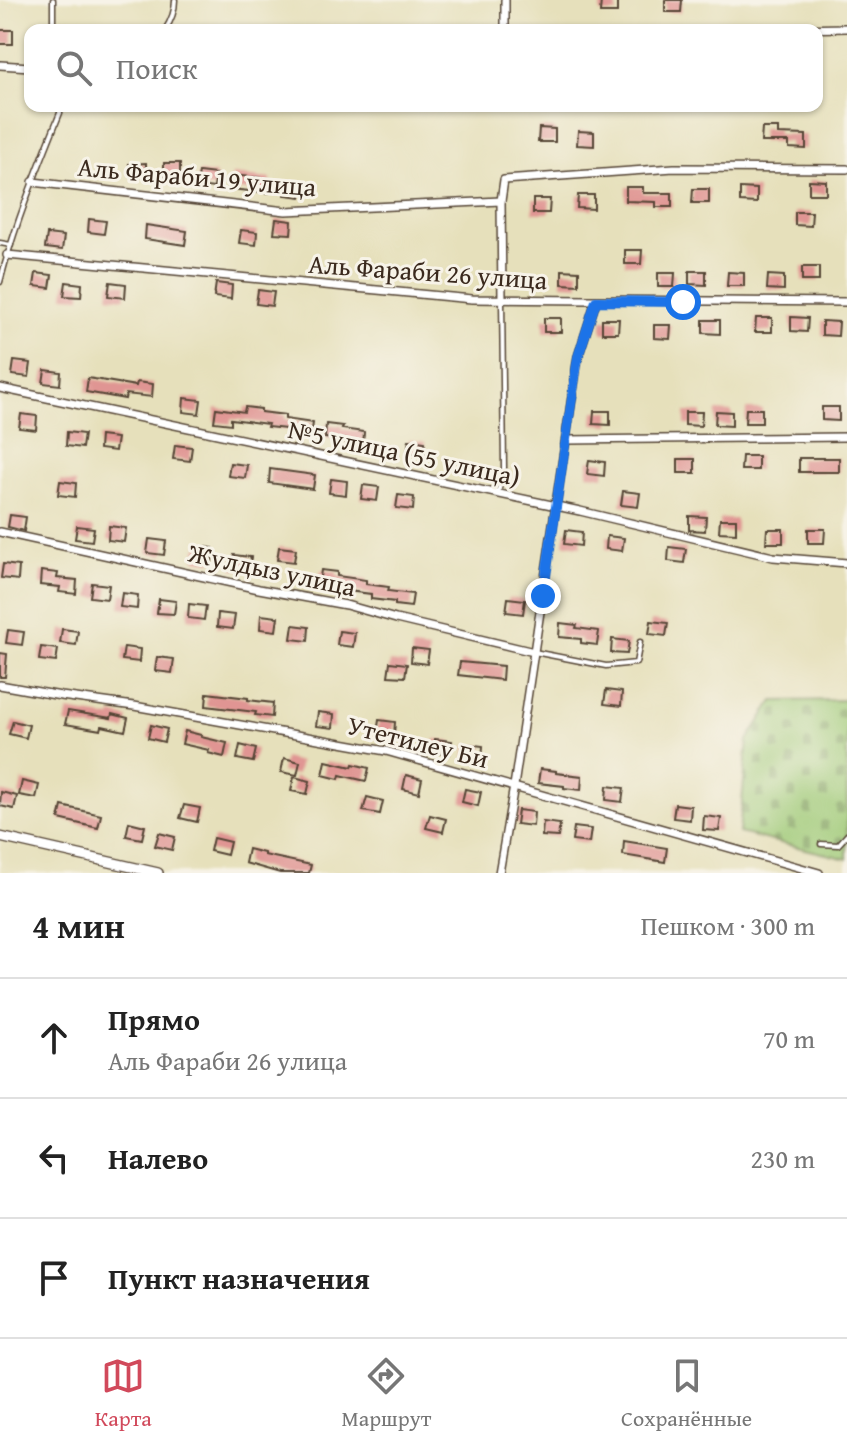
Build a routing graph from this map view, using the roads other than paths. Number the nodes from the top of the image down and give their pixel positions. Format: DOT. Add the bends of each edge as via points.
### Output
graph roads {
  1 [pos="53,0"];
  2 [pos="175,0"];
  3 [pos="505,0"];
  4 [pos="53,24"];
  5 [pos="169,24"];
  6 [pos="505,24"];
  7 [pos="823,28"];
  8 [pos="847,28"];
  9 [pos="0,65"];
  10 [pos="24,67"];
  11 [pos="60,112"];
  12 [pos="847,169"];
  13 [pos="33,182"];
  14 [pos="501,201"];
  15 [pos="0,243"];
  16 [pos="11,245"];
  17 [pos="7,255"];
  18 [pos="0,282"];
  19 [pos="502,300"];
  20 [pos="596,301"];
  21 [pos="847,302"];
  22 [pos="0,388"];
  23 [pos="847,437"];
  24 [pos="566,440"];
  25 [pos="498,493"];
  26 [pos="555,506"];
  27 [pos="0,532"];
  28 [pos="847,563"];
  29 [pos="640,642"];
  30 [pos="534,652"];
  31 [pos="0,685"];
  32 [pos="514,786"];
  33 [pos="847,835"];
  34 [pos="0,837"];
  35 [pos="821,844"];
  36 [pos="158,873"];
  37 [pos="499,873"];
  38 [pos="819,873"];
  1 -- 4 [label="lane"];
  2 -- 5 [label="lane"];
  3 -- 6 [label="street"];
  7 -- 8 [label="street"];
  9 -- 10 [label="street"];
  11 -- 13 [label="lane"];
  12 -- 14 [label="street" via="674,168 542,176 504,180"];
  13 -- 14 [label="street, Аль Фараби 19 улица" via="286,211"];
  13 -- 16 [label="lane"];
  14 -- 19 [label="street"];
  15 -- 16 [label="lane"];
  16 -- 17 [label="lane"];
  17 -- 18 [label="lane"];
  17 -- 19 [label="street, Аль Фараби 26 улица"];
  19 -- 20 [label="street, Аль Фараби 26 улица"];
  19 -- 25 [label="lane" via="504,468"];
  20 -- 21 [label="street, Аль Фараби 26 улица"];
  20 -- 24 [label="street" via="578,357"];
  22 -- 25 [label="street, №5 улица (55 улица)"];
  23 -- 24 [label="street"];
  24 -- 26 [label="street"];
  25 -- 26 [label="street, №5 улица (55 улица)"];
  26 -- 28 [label="street, №5 улица (55 улица)" via="773,557"];
  26 -- 30 [label="street"];
  27 -- 30 [label="street, Жулдыз улица" via="346,605"];
  29 -- 30 [label="lane" via="636,663 606,666"];
  30 -- 32 [label="street"];
  31 -- 32 [label="street, Утетилеу Би" via="386,751"];
  32 -- 37 [label="street"];
  32 -- 38 [label="street, Утетилеу Би"];
  33 -- 35 [label="lane" via="838,845"];
  34 -- 36 [label="street"];
}
